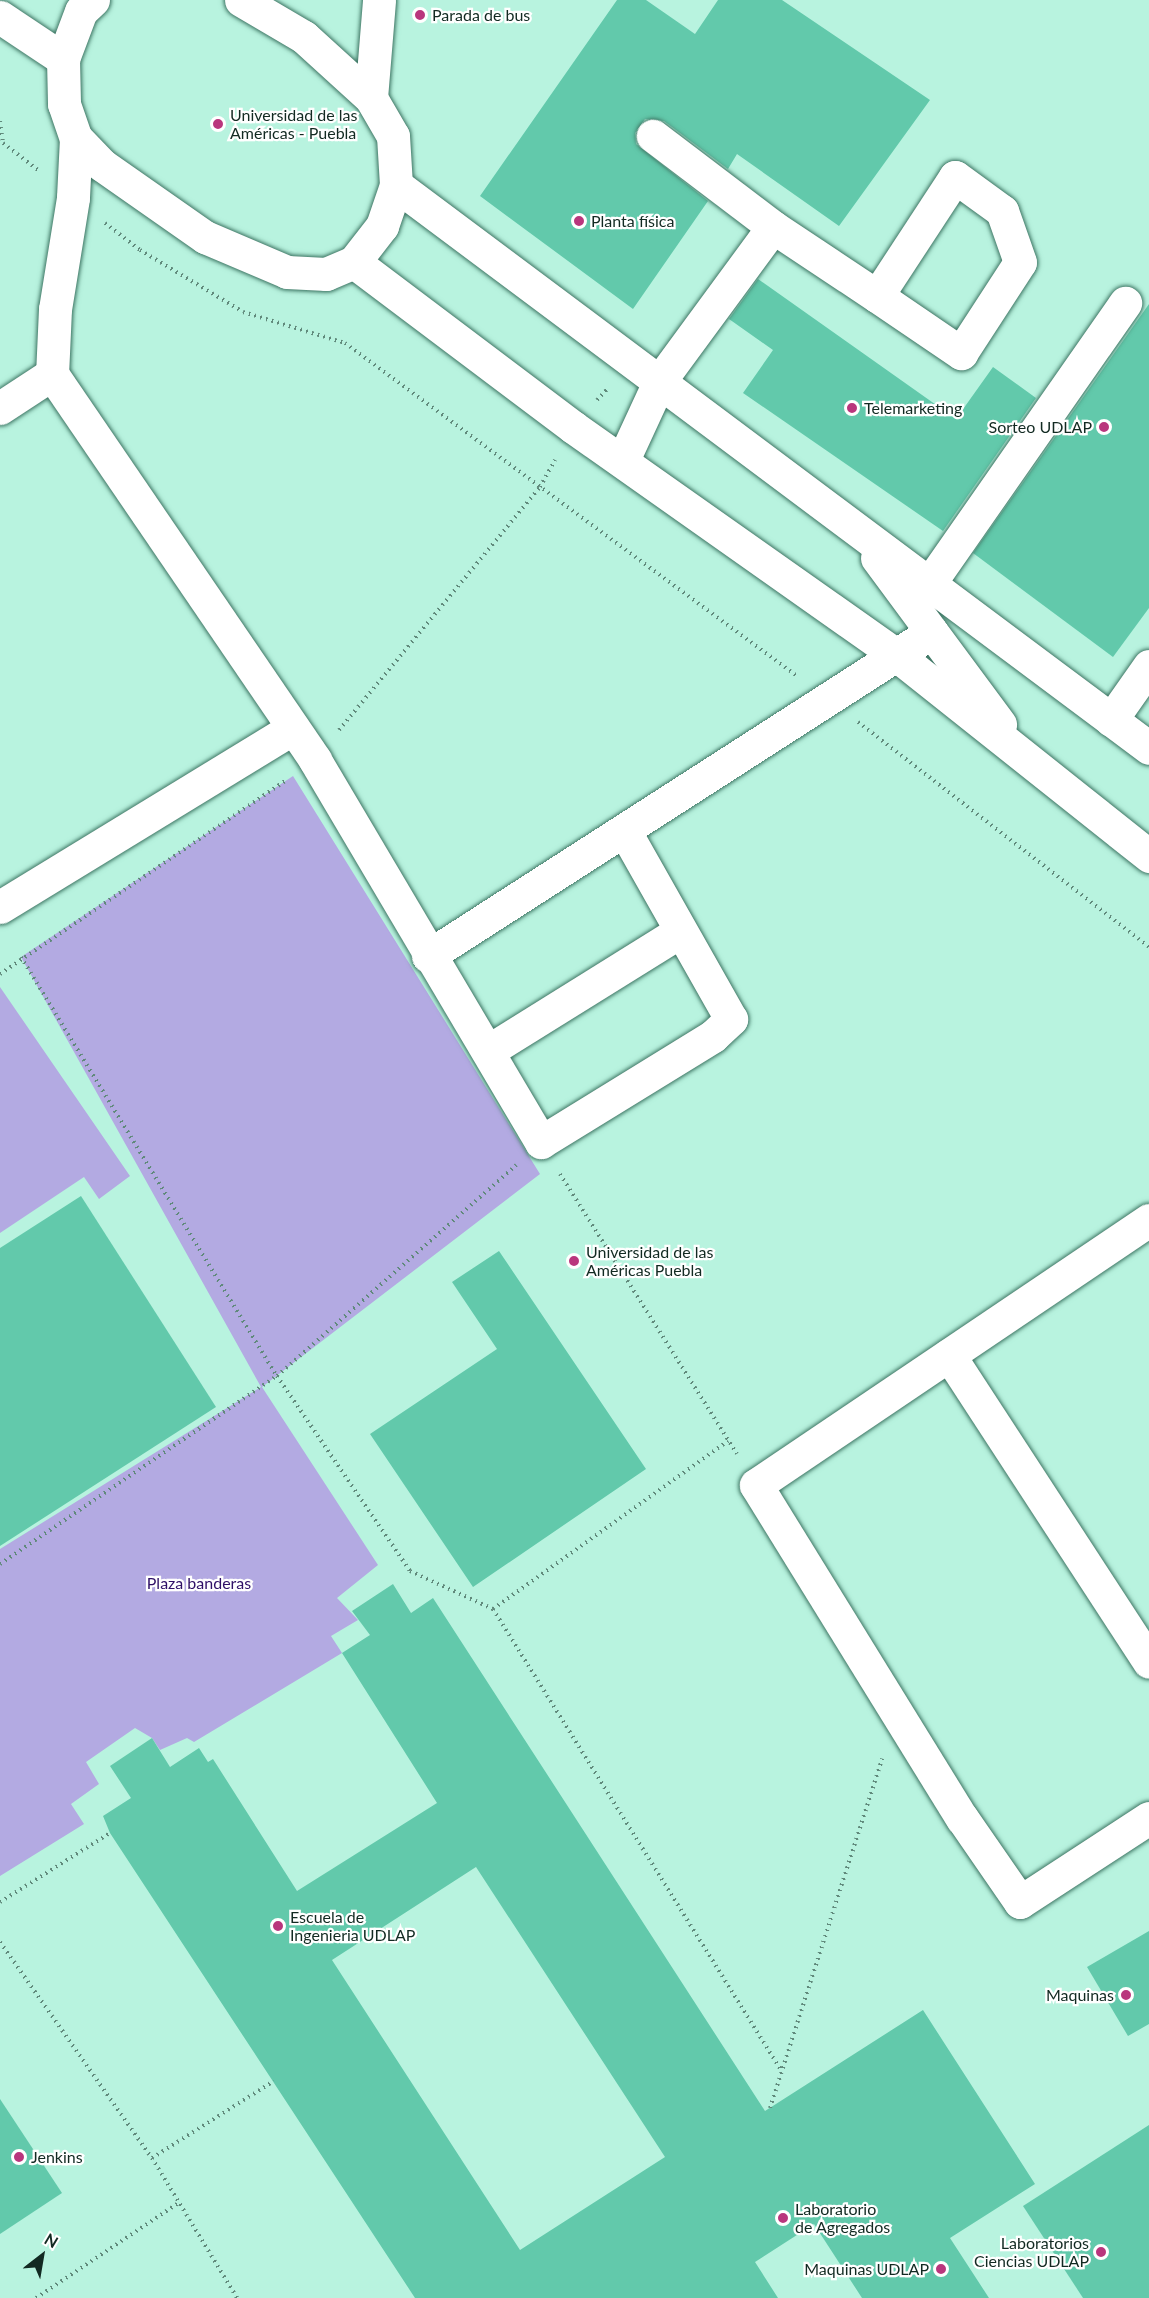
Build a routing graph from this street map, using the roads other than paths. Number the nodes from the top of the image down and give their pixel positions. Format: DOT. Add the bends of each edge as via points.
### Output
graph roads {
  1 [pos="93,0"];
  2 [pos="241,0"];
  3 [pos="379,0"];
  4 [pos="0,17"];
  5 [pos="63,59"];
  6 [pos="371,98"];
  7 [pos="653,136"];
  8 [pos="76,138"];
  9 [pos="396,185"];
  10 [pos="773,227"];
  11 [pos="354,262"];
  12 [pos="877,297"];
  13 [pos="1125,303"];
  14 [pos="52,374"];
  15 [pos="659,382"];
  16 [pos="0,408"];
  17 [pos="623,460"];
  18 [pos="855,528"];
  19 [pos="929,584"];
  20 [pos="932,632"];
  21 [pos="899,657"];
  22 [pos="1149,666"];
  23 [pos="1111,720"];
  24 [pos="293,728"];
  25 [pos="1149,748"];
  26 [pos="1031,765"];
  27 [pos="624,830"];
  28 [pos="1149,856"];
  29 [pos="0,907"];
  30 [pos="679,932"];
  31 [pos="428,956"];
  32 [pos="488,1051"];
  33 [pos="1149,1220"];
  34 [pos="949,1355"];
  35 [pos="1149,1662"];
  36 [pos="1149,1818"];
  1 -- 5 [label="street" via="81,10"];
  2 -- 6 [label="street" via="304,37"];
  3 -- 6 [label="street"];
  4 -- 5 [label="street"];
  5 -- 8 [label="street" via="64,104"];
  6 -- 9 [label="street" via="393,136"];
  7 -- 10 [label="street"];
  8 -- 11 [label="street" via="102,165 205,237 287,272 326,274"];
  8 -- 14 [label="street" via="73,198 55,309"];
  9 -- 11 [label="street" via="382,226"];
  9 -- 15 [label="street" via="634,359"];
  10 -- 12 [label="street"];
  10 -- 15 [label="street"];
  11 -- 17 [label="street" via="573,427"];
  12 -- 12 [label="street" via="961,353 1020,262 1002,211 955,177"];
  13 -- 19 [label="street"];
  14 -- 16 [label="street"];
  14 -- 24 [label="street"];
  15 -- 17 [label="street"];
  15 -- 18 [label="street"];
  17 -- 21 [label="street"];
  18 -- 19 [label="street"];
  18 -- 20 [label="street"];
  19 -- 23 [label="street"];
  20 -- 21 [label="street"];
  20 -- 26 [label="street"];
  21 -- 26 [label="street"];
  21 -- 27 [label="street"];
  22 -- 23 [label="street"];
  23 -- 25 [label="street"];
  24 -- 29 [label="street"];
  24 -- 31 [label="street"];
  26 -- 28 [label="street"];
  27 -- 30 [label="street"];
  27 -- 31 [label="street"];
  30 -- 32 [label="street"];
  30 -- 32 [label="street" via="731,1020 713,1036 541,1142"];
  31 -- 32 [label="street"];
  33 -- 34 [label="street"];
  34 -- 35 [label="street"];
  34 -- 36 [label="street" via="756,1485 1020,1902"];
}
